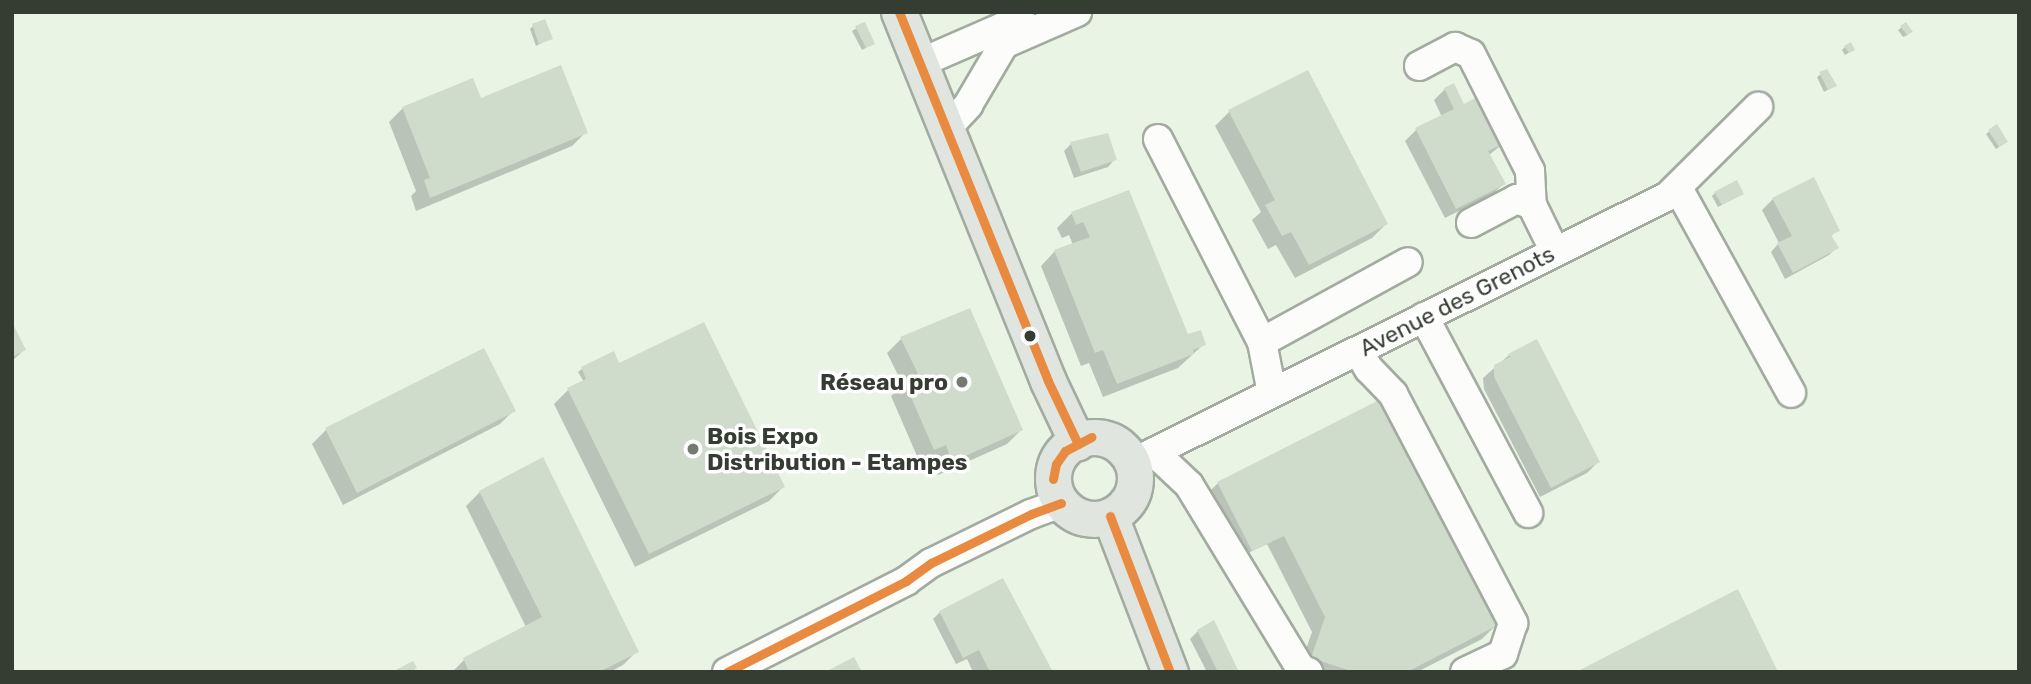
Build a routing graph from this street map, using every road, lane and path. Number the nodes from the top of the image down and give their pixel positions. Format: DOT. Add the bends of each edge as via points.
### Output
graph roads {
  1 [pos="900,12"];
  2 [pos="1036,12"];
  3 [pos="1077,12"];
  4 [pos="993,21"];
  5 [pos="920,63"];
  6 [pos="1419,66"];
  7 [pos="1758,107"];
  8 [pos="946,129"];
  9 [pos="1158,139"];
  10 [pos="1678,188"];
  11 [pos="1532,205"];
  12 [pos="1471,223"];
  13 [pos="1555,252"];
  14 [pos="1408,262"];
  15 [pos="1424,317"];
  16 [pos="1262,342"];
  17 [pos="1358,351"];
  18 [pos="1272,393"];
  19 [pos="1791,393"];
  20 [pos="1077,442"];
  21 [pos="1143,457"];
  22 [pos="1061,502"];
  23 [pos="1528,513"];
  24 [pos="1110,516"];
  25 [pos="727,672"];
  26 [pos="1170,672"];
  27 [pos="1308,672"];
  28 [pos="1465,672"];
  1 -- 5 [label="main road"];
  2 -- 4 [label="street"];
  3 -- 8 [label="street" via="1004,44 968,105"];
  4 -- 5 [label="street"];
  5 -- 8 [label="main road"];
  6 -- 11 [label="street" via="1455,47 1471,54 1530,171"];
  7 -- 10 [label="street, Avenue des Grenots"];
  8 -- 20 [label="main road"];
  9 -- 16 [label="street"];
  10 -- 13 [label="street, Avenue des Grenots"];
  10 -- 19 [label="street"];
  11 -- 12 [label="street" via="1517,199"];
  11 -- 13 [label="street"];
  13 -- 15 [label="street, Avenue des Grenots"];
  14 -- 16 [label="street"];
  15 -- 17 [label="street, Avenue des Grenots"];
  15 -- 23 [label="street"];
  16 -- 18 [label="street"];
  17 -- 18 [label="street, Avenue des Grenots"];
  17 -- 28 [label="street" via="1393,394 1513,623 1503,654"];
  18 -- 21 [label="street, Avenue des Grenots"];
  20 -- 21 [label="main road" via="1091,437 1111,441"];
  20 -- 22 [label="main road" via="1056,464 1053,479"];
  21 -- 24 [label="main road" via="1134,489 1122,509"];
  21 -- 27 [label="street" via="1189,485 1301,669"];
  22 -- 24 [label="main road" via="1087,519"];
  22 -- 25 [label="street" via="931,563 906,581"];
  24 -- 26 [label="main road"];
}
